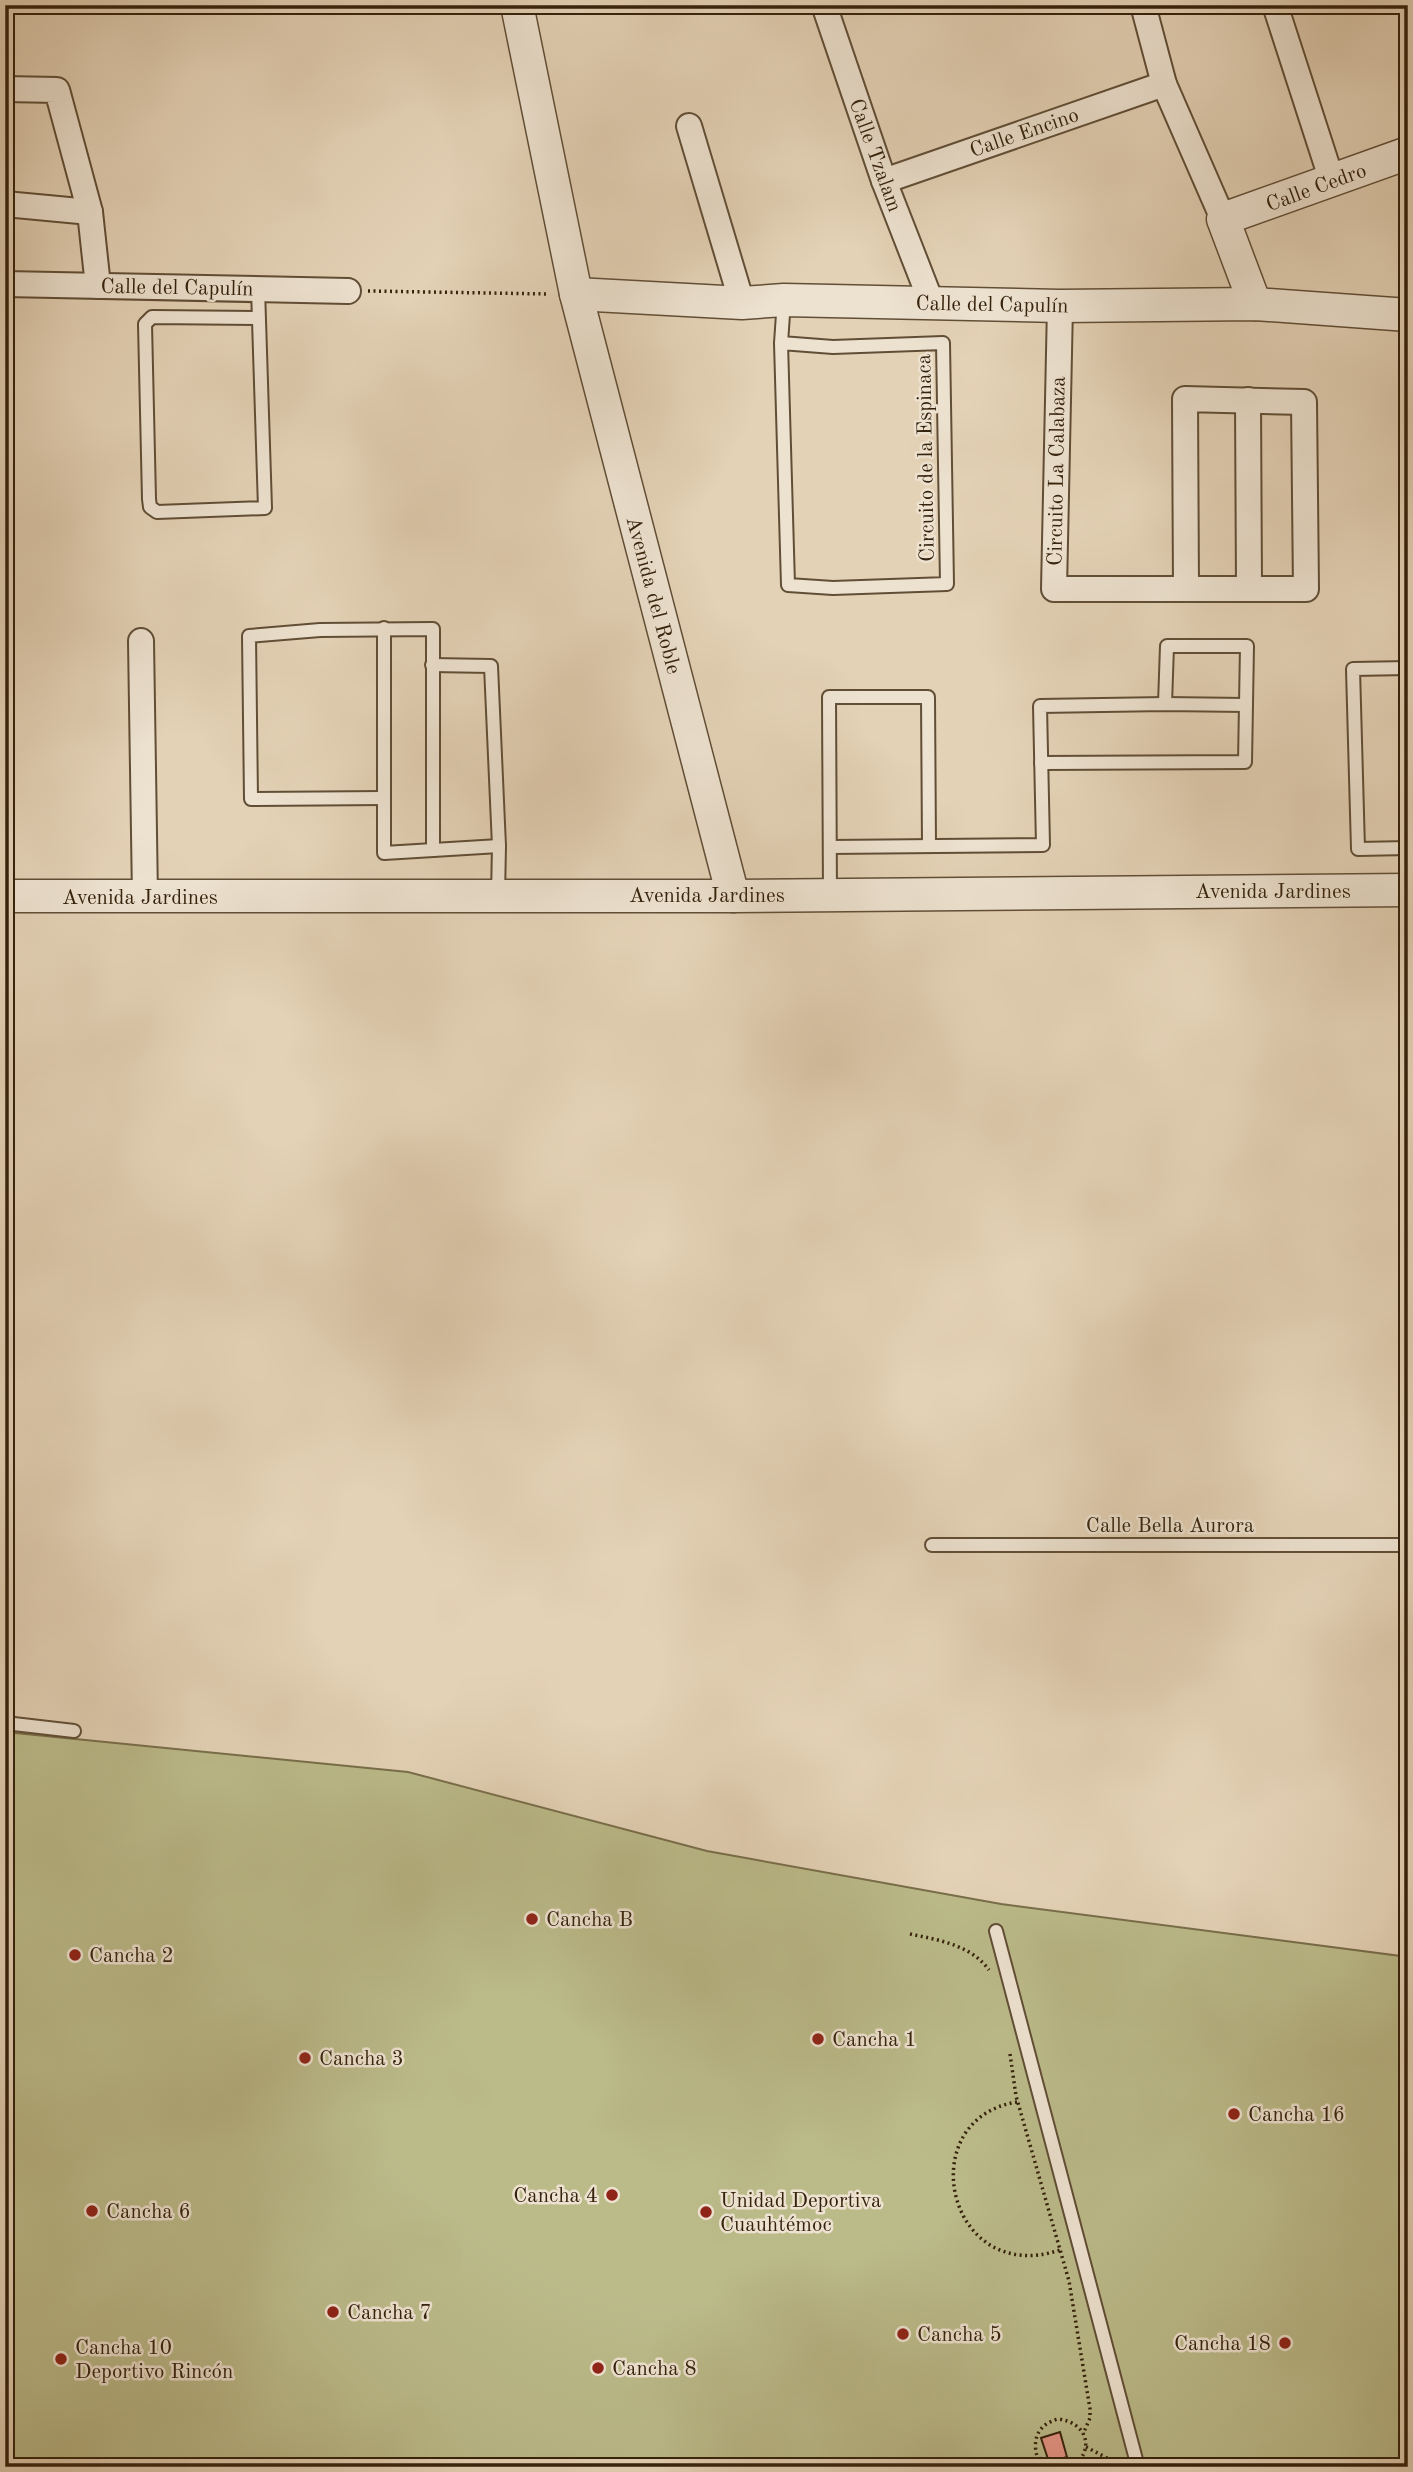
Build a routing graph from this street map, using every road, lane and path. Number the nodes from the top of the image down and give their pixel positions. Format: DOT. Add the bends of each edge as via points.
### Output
graph roads {
  1 [pos="517,5"];
  2 [pos="824,5"];
  3 [pos="1143,5"];
  4 [pos="1275,5"];
  5 [pos="1164,84"];
  6 [pos="5,89"];
  7 [pos="689,126"];
  8 [pos="1408,153"];
  9 [pos="884,180"];
  10 [pos="1332,181"];
  11 [pos="5,204"];
  12 [pos="90,212"];
  13 [pos="1223,219"];
  14 [pos="5,284"];
  15 [pos="97,286"];
  16 [pos="258,289"];
  17 [pos="348,291"];
  18 [pos="576,294"];
  19 [pos="783,300"];
  20 [pos="742,303"];
  21 [pos="932,304"];
  22 [pos="1255,304"];
  23 [pos="1060,306"];
  24 [pos="1408,315"];
  25 [pos="258,318"];
  26 [pos="781,343"];
  27 [pos="1248,400"];
  28 [pos="1186,588"];
  29 [pos="1249,588"];
  30 [pos="384,628"];
  31 [pos="141,641"];
  32 [pos="432,664"];
  33 [pos="1408,668"];
  34 [pos="1165,704"];
  35 [pos="1246,705"];
  36 [pos="1041,763"];
  37 [pos="384,798"];
  38 [pos="499,846"];
  39 [pos="929,846"];
  40 [pos="830,847"];
  41 [pos="1408,848"];
  42 [pos="433,850"];
  43 [pos="1408,890"];
  44 [pos="830,894"];
  45 [pos="5,896"];
  46 [pos="498,896"];
  47 [pos="733,896"];
  48 [pos="145,897"];
  49 [pos="932,1545"];
  50 [pos="1408,1545"];
  51 [pos="5,1723"];
  52 [pos="74,1731"];
  53 [pos="996,1931"];
  54 [pos="910,1934"];
  55 [pos="994,1978"];
  56 [pos="1008,2041"];
  57 [pos="1017,2102"];
  58 [pos="1060,2250"];
  59 [pos="1083,2434"];
  60 [pos="1085,2447"];
  61 [pos="1048,2467"];
  62 [pos="1073,2467"];
  63 [pos="1110,2467"];
  64 [pos="1138,2467"];
  1 -- 18 [label="street, Avenida del Roble"];
  2 -- 9 [label="street, Calle Tzalam"];
  3 -- 5 [label="street"];
  4 -- 10 [label="street"];
  5 -- 9 [label="street, Calle Encino"];
  5 -- 13 [label="street"];
  6 -- 12 [label="street" via="57,90"];
  7 -- 20 [label="street"];
  8 -- 10 [label="street, Calle Cedro"];
  9 -- 21 [label="street, Calle Tzalam"];
  10 -- 13 [label="street, Calle Cedro"];
  11 -- 12 [label="street"];
  12 -- 15 [label="street"];
  13 -- 22 [label="street"];
  14 -- 15 [label="street, Calle del Capulín"];
  15 -- 16 [label="street, Calle del Capulín"];
  16 -- 17 [label="street, Calle del Capulín"];
  16 -- 25 [label="lane"];
  17 -- 18 [label="path"];
  18 -- 20 [label="street, Calle del Capulín"];
  18 -- 47 [label="street, Avenida del Roble"];
  19 -- 20 [label="street, Calle del Capulín"];
  19 -- 21 [label="street, Calle del Capulín"];
  19 -- 26 [label="lane, Circuito de la Espinaca"];
  21 -- 23 [label="street, Calle del Capulín"];
  22 -- 23 [label="street, Calle del Capulín"];
  22 -- 24 [label="street, Calle del Capulín"];
  23 -- 28 [label="street, Circuito La Calabaza" via="1054,589"];
  25 -- 25 [label="lane" via="152,317 145,324 149,499 157,512 265,508"];
  26 -- 26 [label="lane, Circuito de la Espinaca" via="943,343 947,584 788,585"];
  27 -- 28 [label="street, Circuito La Calabaza" via="1185,399"];
  27 -- 29 [label="street"];
  27 -- 29 [label="street, Circuito La Calabaza" via="1304,402 1306,576 1306,589"];
  28 -- 29 [label="street, Circuito La Calabaza"];
  30 -- 32 [label="lane" via="433,629"];
  30 -- 37 [label="lane"];
  30 -- 37 [label="lane" via="248,636 251,799"];
  31 -- 48 [label="street"];
  32 -- 38 [label="lane" via="491,666"];
  32 -- 42 [label="lane"];
  33 -- 41 [label="lane" via="1353,669 1358,849"];
  34 -- 35 [label="lane"];
  34 -- 35 [label="lane" via="1167,646 1247,646"];
  34 -- 36 [label="lane" via="1040,706"];
  35 -- 36 [label="lane" via="1245,762"];
  36 -- 39 [label="lane" via="1044,845"];
  37 -- 42 [label="lane" via="384,853"];
  38 -- 42 [label="lane"];
  38 -- 46 [label="lane"];
  39 -- 40 [label="lane"];
  39 -- 40 [label="lane" via="928,697 829,697"];
  40 -- 44 [label="lane"];
  43 -- 44 [label="street, Avenida Jardines"];
  44 -- 47 [label="street, Avenida Jardines"];
  45 -- 48 [label="street, Avenida Jardines"];
  46 -- 47 [label="street, Avenida Jardines"];
  46 -- 48 [label="street, Avenida Jardines"];
  49 -- 50 [label="lane, Calle Bella Aurora"];
  51 -- 52 [label="lane"];
  53 -- 64 [label="lane"];
  54 -- 55 [label="path" via="950,1942 982,1960"];
  56 -- 57 [label="path"];
  57 -- 58 [label="path"];
  57 -- 58 [label="path" via="976,2121 960,2143 952,2169 954,2196 977,2236 1000,2250 1026,2256"];
  58 -- 59 [label="path" via="1090,2409"];
  59 -- 60 [label="path"];
  59 -- 61 [label="path" via="1066,2420 1049,2421 1042,2427 1034,2448"];
  60 -- 62 [label="path"];
  60 -- 63 [label="path" via="1107,2458"];
}
